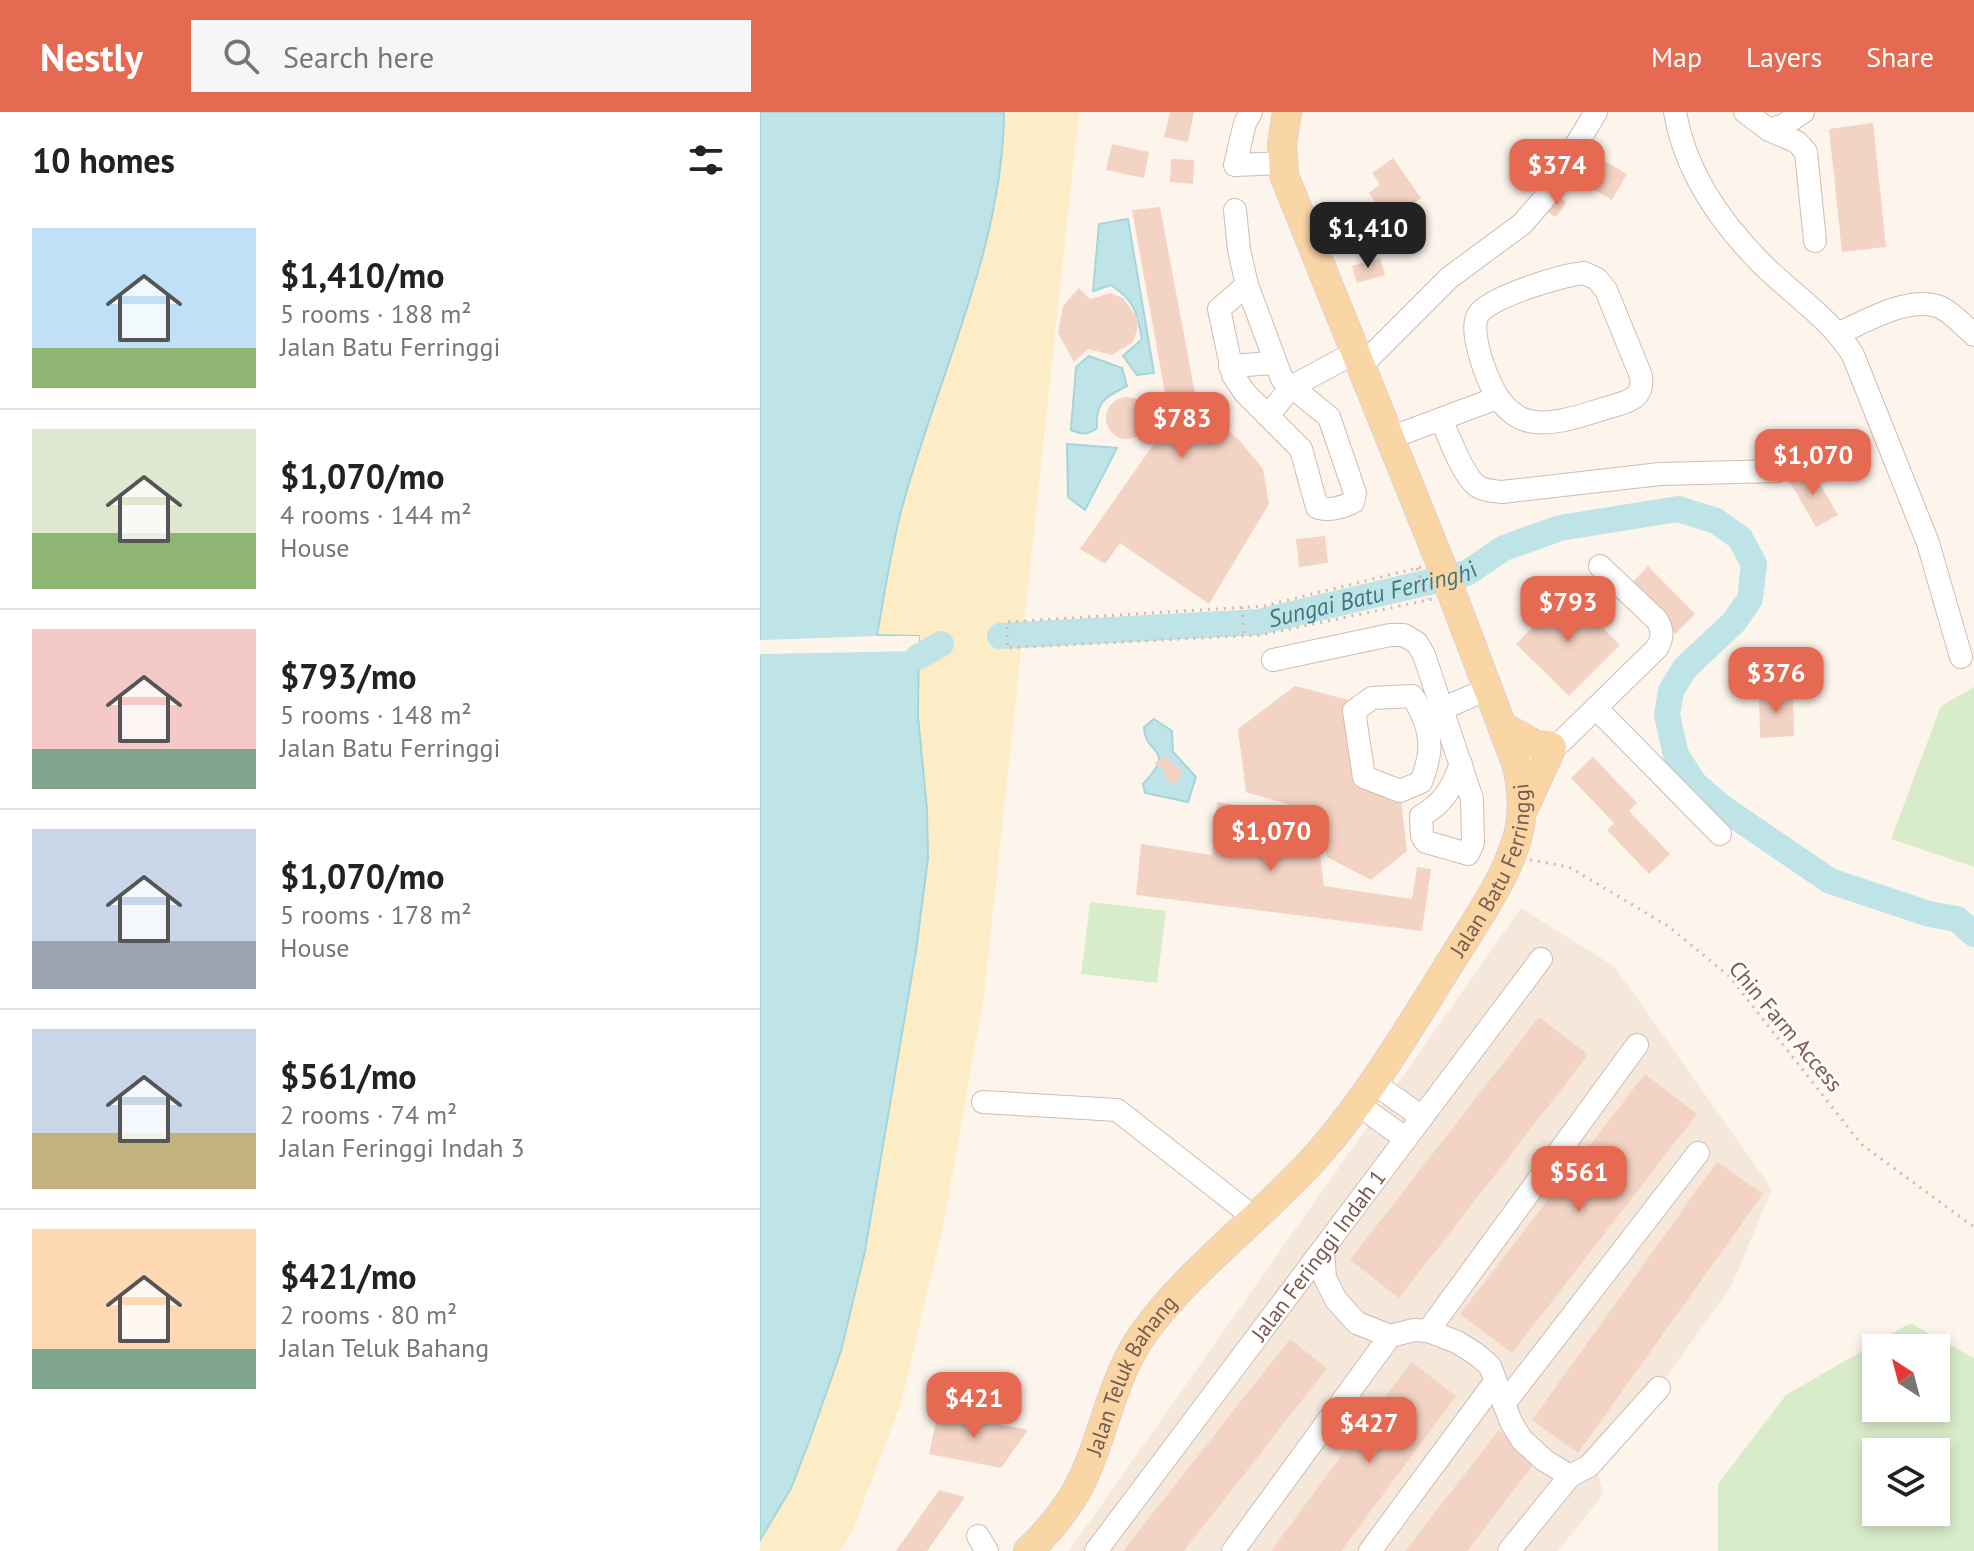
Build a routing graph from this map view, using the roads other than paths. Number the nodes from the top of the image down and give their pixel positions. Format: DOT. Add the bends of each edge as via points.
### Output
graph roads {
  1 [pos="1251,112"];
  2 [pos="1287,112"];
  3 [pos="1596,112"];
  4 [pos="1675,112"];
  5 [pos="1745,112"];
  6 [pos="1803,112"];
  7 [pos="1769,130"];
  8 [pos="1281,163"];
  9 [pos="1235,210"];
  10 [pos="1815,241"];
  11 [pos="1247,285"];
  12 [pos="1839,333"];
  13 [pos="1974,335"];
  14 [pos="1359,359"];
  15 [pos="1274,363"];
  16 [pos="1230,366"];
  17 [pos="1291,387"];
  18 [pos="1497,398"];
  19 [pos="1268,416"];
  20 [pos="1441,419"];
  21 [pos="1390,438"];
  22 [pos="1777,471"];
  23 [pos="1600,566"];
  24 [pos="1961,657"];
  25 [pos="1273,660"];
  26 [pos="1488,689"];
  27 [pos="1596,708"];
  28 [pos="1432,713"];
  29 [pos="1502,726"];
  30 [pos="1552,747"];
  31 [pos="1516,763"];
  32 [pos="1461,764"];
  33 [pos="1520,817"];
  34 [pos="1720,834"];
  35 [pos="1541,959"];
  36 [pos="1637,1045"];
  37 [pos="1367,1094"];
  38 [pos="983,1102"];
  39 [pos="1422,1117"];
  40 [pos="1406,1139"];
  41 [pos="1698,1153"];
  42 [pos="1256,1219"];
  43 [pos="1323,1250"];
  44 [pos="1428,1331"];
  45 [pos="1390,1336"];
  46 [pos="1495,1382"];
  47 [pos="1659,1388"];
  48 [pos="1504,1404"];
  49 [pos="1570,1476"];
  50 [pos="1028,1551"];
  51 [pos="1096,1551"];
  52 [pos="1233,1551"];
  53 [pos="1370,1551"];
  54 [pos="1509,1551"];
  1 -- 8 [label="street" via="1235,165"];
  2 -- 8 [label="main road, Jalan Batu Ferringgi"];
  3 -- 14 [label="street" via="1543,200 1522,224 1449,278"];
  4 -- 12 [label="street" via="1716,213 1762,264"];
  5 -- 7 [label="street"];
  6 -- 7 [label="street"];
  7 -- 10 [label="street" via="1806,152"];
  8 -- 14 [label="main road, Jalan Batu Ferringgi"];
  9 -- 11 [label="street"];
  11 -- 15 [label="street"];
  11 -- 16 [label="street" via="1219,309"];
  12 -- 13 [label="street" via="1902,307 1927,304 1951,314"];
  12 -- 24 [label="street" via="1853,355 1928,543"];
  14 -- 17 [label="street"];
  14 -- 21 [label="main road, Jalan Batu Ferringgi"];
  15 -- 16 [label="street"];
  15 -- 17 [label="street"];
  16 -- 19 [label="street" via="1239,385"];
  17 -- 19 [label="street"];
  17 -- 19 [label="street" via="1329,417 1355,493 1353,502 1326,510 1317,507 1301,449"];
  18 -- 18 [label="street" via="1517,416 1540,422 1638,396 1641,376 1597,279 1570,274 1480,311 1473,324 1475,339"];
  18 -- 20 [label="street"];
  20 -- 21 [label="street"];
  20 -- 22 [label="street" via="1466,472 1489,491 1660,474"];
  21 -- 26 [label="main road, Jalan Batu Ferringgi" via="1440,597"];
  23 -- 27 [label="street" via="1657,620 1662,639"];
  25 -- 28 [label="street" via="1404,635 1424,655"];
  26 -- 28 [label="street"];
  26 -- 29 [label="main road, Jalan Batu Ferringgi"];
  27 -- 30 [label="street"];
  27 -- 34 [label="street"];
  28 -- 28 [label="street" via="1429,761 1421,782 1400,791 1366,779 1356,708 1372,698 1408,696"];
  28 -- 32 [label="street"];
  29 -- 30 [label="main road" via="1536,745"];
  29 -- 31 [label="main road, Jalan Batu Ferringgi"];
  30 -- 31 [label="street"];
  30 -- 33 [label="main road"];
  31 -- 33 [label="main road, Jalan Batu Ferringgi"];
  33 -- 37 [label="main road, Jalan Batu Ferringgi" via="1511,857 1472,928"];
  35 -- 39 [label="street, Jalan Feringgi Indah 1"];
  36 -- 44 [label="street"];
  37 -- 39 [label="street"];
  37 -- 40 [label="street"];
  37 -- 42 [label="main road, Jalan Batu Ferringgi"];
  38 -- 42 [label="street" via="1117,1110"];
  39 -- 40 [label="street, Jalan Feringgi Indah 1"];
  40 -- 43 [label="street, Jalan Feringgi Indah 1"];
  41 -- 48 [label="street"];
  42 -- 50 [label="main road, Jalan Teluk Bahang" via="1188,1282 1141,1338 1076,1490"];
  43 -- 45 [label="street" via="1325,1278 1336,1300 1357,1323"];
  43 -- 51 [label="street, Jalan Feringgi Indah 1"];
  44 -- 45 [label="street"];
  44 -- 46 [label="street" via="1476,1354 1490,1366"];
  45 -- 52 [label="street"];
  46 -- 48 [label="street"];
  46 -- 53 [label="street"];
  47 -- 49 [label="street" via="1589,1466"];
  48 -- 49 [label="street" via="1522,1440"];
  49 -- 54 [label="street"];
}
